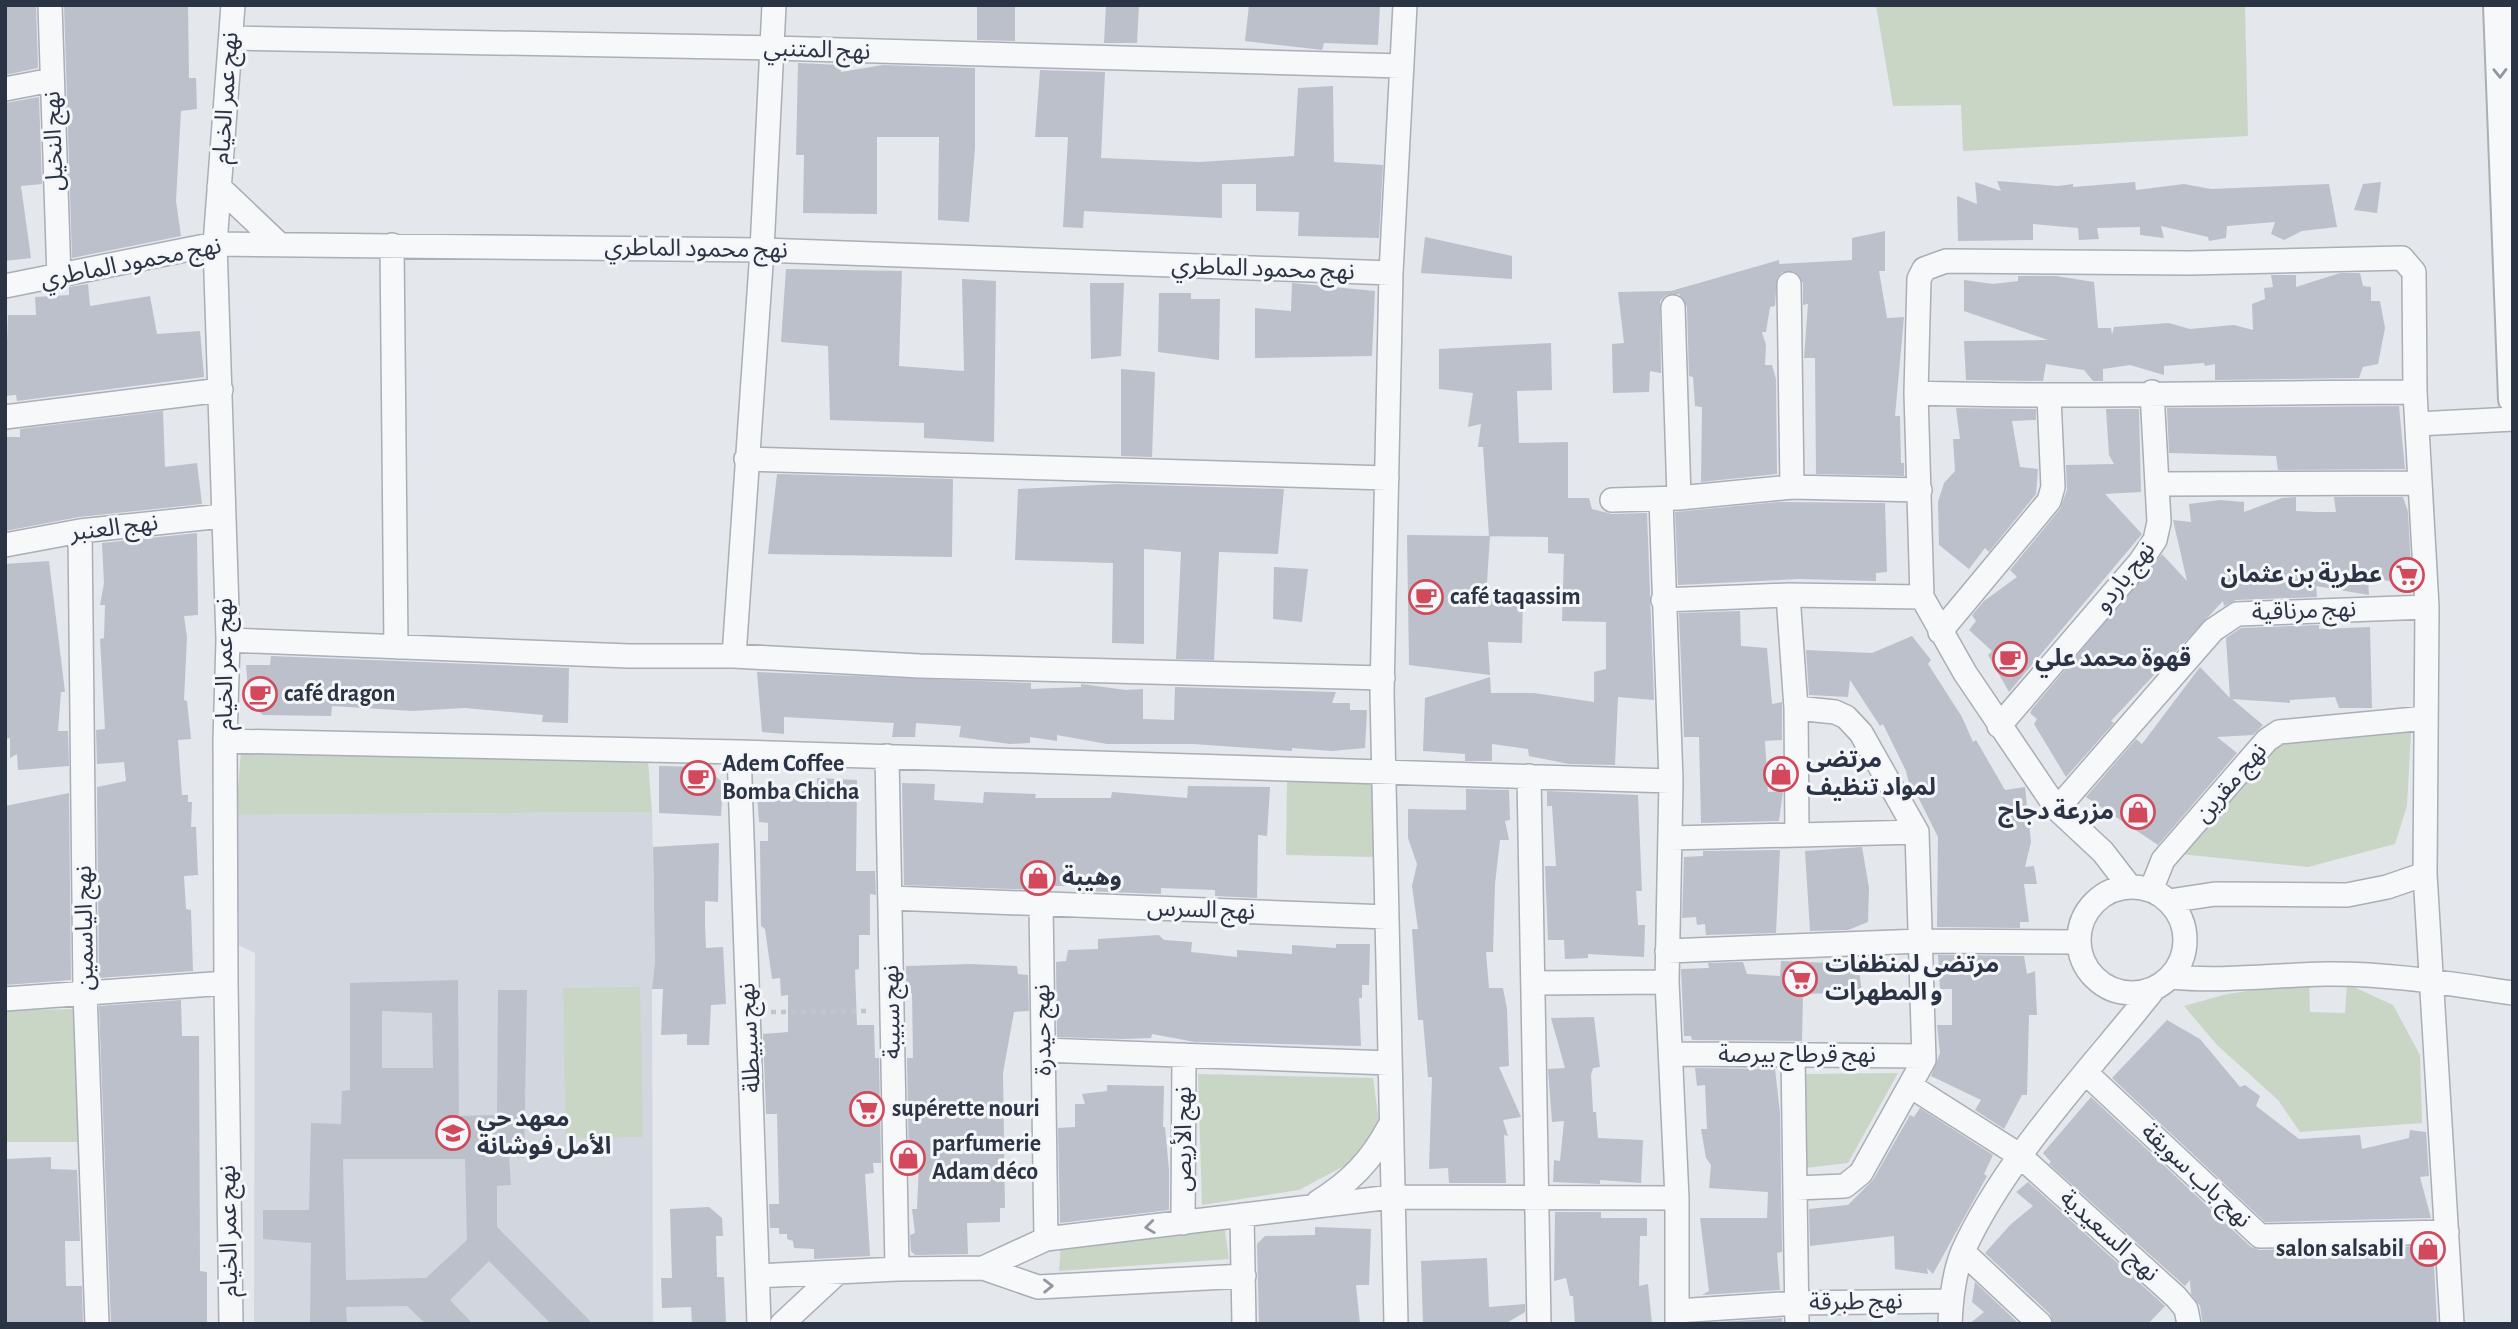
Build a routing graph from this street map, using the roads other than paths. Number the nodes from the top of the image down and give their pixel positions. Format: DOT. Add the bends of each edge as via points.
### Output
graph roads {
  1 [pos="50,5"];
  2 [pos="233,5"];
  3 [pos="774,5"];
  4 [pos="1405,5"];
  5 [pos="2498,5"];
  6 [pos="231,38"];
  7 [pos="772,48"];
  8 [pos="1402,66"];
  9 [pos="52,80"];
  10 [pos="5,89"];
  11 [pos="219,187"];
  12 [pos="215,244"];
  13 [pos="281,245"];
  14 [pos="392,245"];
  15 [pos="762,250"];
  16 [pos="1391,273"];
  17 [pos="59,278"];
  18 [pos="1789,284"];
  19 [pos="5,286"];
  20 [pos="1673,307"];
  21 [pos="221,390"];
  22 [pos="2415,392"];
  23 [pos="1916,393"];
  24 [pos="2152,393"];
  25 [pos="2049,397"];
  26 [pos="2513,398"];
  27 [pos="5,417"];
  28 [pos="2513,419"];
  29 [pos="2417,424"];
  30 [pos="746,459"];
  31 [pos="1387,478"];
  32 [pos="2420,483"];
  33 [pos="2157,484"];
  34 [pos="1792,487"];
  35 [pos="1920,490"];
  36 [pos="1670,498"];
  37 [pos="1612,500"];
  38 [pos="222,516"];
  39 [pos="80,531"];
  40 [pos="5,545"];
  41 [pos="1788,595"];
  42 [pos="1923,597"];
  43 [pos="1663,600"];
  44 [pos="2427,607"];
  45 [pos="1940,632"];
  46 [pos="228,640"];
  47 [pos="396,647"];
  48 [pos="734,656"];
  49 [pos="1383,678"];
  50 [pos="1796,708"];
  51 [pos="2426,718"];
  52 [pos="1999,726"];
  53 [pos="225,741"];
  54 [pos="739,752"];
  55 [pos="887,756"];
  56 [pos="1384,771"];
  57 [pos="1529,776"];
  58 [pos="1671,781"];
  59 [pos="2057,809"];
  60 [pos="1917,832"];
  61 [pos="1797,833"];
  62 [pos="1671,838"];
  63 [pos="2425,874"];
  64 [pos="2150,893"];
  65 [pos="890,898"];
  66 [pos="1041,904"];
  67 [pos="1387,917"];
  68 [pos="1921,941"];
  69 [pos="2078,942"];
  70 [pos="1667,951"];
  71 [pos="1667,982"];
  72 [pos="2433,982"];
  73 [pos="226,983"];
  74 [pos="1534,983"];
  75 [pos="2163,983"];
  76 [pos="85,993"];
  77 [pos="2513,993"];
  78 [pos="5,999"];
  79 [pos="1043,1050"];
  80 [pos="1671,1054"];
  81 [pos="1184,1055"];
  82 [pos="1793,1055"];
  83 [pos="1924,1056"];
  84 [pos="1389,1063"];
  85 [pos="2087,1074"];
  86 [pos="1912,1087"];
  87 [pos="1390,1124"];
  88 [pos="2019,1156"];
  89 [pos="1796,1188"];
  90 [pos="1391,1197"];
  91 [pos="1538,1198"];
  92 [pos="1677,1198"];
  93 [pos="1311,1207"];
  94 [pos="1242,1215"];
  95 [pos="1184,1223"];
  96 [pos="2447,1231"];
  97 [pos="1046,1240"];
  98 [pos="1962,1252"];
  99 [pos="983,1268"];
  100 [pos="897,1269"];
  101 [pos="838,1272"];
  102 [pos="759,1276"];
  103 [pos="1244,1276"];
  104 [pos="1950,1312"];
  105 [pos="1797,1313"];
  106 [pos="1677,1318"];
  107 [pos="97,1324"];
  108 [pos="231,1324"];
  109 [pos="759,1324"];
  110 [pos="782,1324"];
  111 [pos="1244,1324"];
  112 [pos="1396,1324"];
  113 [pos="1539,1324"];
  114 [pos="2040,1324"];
  115 [pos="2189,1324"];
  116 [pos="2452,1324"];
  1 -- 9 [label="street, نهج النخيل"];
  2 -- 6 [label="street, نهج عمر الخيام"];
  3 -- 7 [label="street"];
  4 -- 8 [label="street"];
  5 -- 26 [label="street, one-way"];
  6 -- 7 [label="street, نهج المتنبي"];
  6 -- 11 [label="street, نهج عمر الخيام"];
  7 -- 8 [label="street, نهج المتنبي"];
  7 -- 15 [label="street"];
  8 -- 16 [label="street"];
  9 -- 10 [label="street"];
  9 -- 17 [label="street, نهج النخيل"];
  11 -- 12 [label="street, نهج عمر الخيام"];
  11 -- 13 [label="street"];
  12 -- 13 [label="street, نهج محمود الماطري"];
  12 -- 17 [label="street, نهج محمود الماطري"];
  12 -- 21 [label="street, نهج عمر الخيام"];
  13 -- 14 [label="street, نهج محمود الماطري"];
  14 -- 15 [label="street, نهج محمود الماطري"];
  14 -- 47 [label="street"];
  15 -- 16 [label="street, نهج محمود الماطري"];
  15 -- 30 [label="street"];
  16 -- 31 [label="street"];
  17 -- 19 [label="street, نهج محمود الماطري"];
  18 -- 34 [label="street"];
  20 -- 36 [label="street"];
  21 -- 27 [label="street"];
  21 -- 38 [label="street, نهج عمر الخيام"];
  22 -- 23 [label="street" via="2414,272 2402,258 1933,264 1919,279"];
  22 -- 24 [label="street"];
  22 -- 29 [label="street"];
  23 -- 25 [label="street"];
  23 -- 35 [label="street"];
  24 -- 25 [label="street"];
  24 -- 33 [label="street, نهج باردو"];
  25 -- 45 [label="street" via="2053,487 2049,501"];
  28 -- 29 [label="street"];
  29 -- 32 [label="street"];
  30 -- 31 [label="street"];
  30 -- 48 [label="street"];
  31 -- 49 [label="street"];
  32 -- 33 [label="street"];
  32 -- 44 [label="street"];
  33 -- 52 [label="street, نهج باردو" via="2158,532 2150,549"];
  34 -- 35 [label="street"];
  34 -- 36 [label="street"];
  35 -- 42 [label="street"];
  36 -- 37 [label="street"];
  36 -- 43 [label="street"];
  38 -- 39 [label="street, نهج العنبر"];
  38 -- 46 [label="street, نهج عمر الخيام"];
  39 -- 40 [label="street, نهج العنبر"];
  39 -- 76 [label="street, نهج الياسمين"];
  41 -- 42 [label="street"];
  41 -- 43 [label="street"];
  41 -- 50 [label="street"];
  42 -- 45 [label="street"];
  43 -- 58 [label="street"];
  44 -- 51 [label="street"];
  44 -- 59 [label="street, نهج مرناقية" via="2252,612 2225,621"];
  45 -- 52 [label="street"];
  46 -- 47 [label="street"];
  46 -- 53 [label="street, نهج عمر الخيام"];
  47 -- 48 [label="street"];
  48 -- 49 [label="street" via="920,666"];
  49 -- 56 [label="street"];
  50 -- 60 [label="street" via="1846,717 1861,733"];
  50 -- 61 [label="street"];
  51 -- 63 [label="street"];
  51 -- 64 [label="street, نهج مقرين" via="2279,732 2267,740 2163,860"];
  52 -- 59 [label="street"];
  53 -- 54 [label="street"];
  53 -- 73 [label="street, نهج عمر الخيام"];
  54 -- 55 [label="street"];
  54 -- 102 [label="street, نهج سبيطلة"];
  55 -- 56 [label="street"];
  55 -- 65 [label="street, نهج سبيبة"];
  56 -- 57 [label="street"];
  56 -- 67 [label="street"];
  57 -- 58 [label="street"];
  57 -- 74 [label="street"];
  58 -- 62 [label="street"];
  59 -- 64 [label="street"];
  60 -- 61 [label="street"];
  60 -- 68 [label="street"];
  61 -- 62 [label="street"];
  62 -- 70 [label="street"];
  63 -- 64 [label="street" via="2347,895"];
  63 -- 72 [label="street"];
  64 -- 69 [label="street" via="2110,891 2093,903 2082,921"];
  64 -- 75 [label="street" via="2181,918 2186,939 2182,960"];
  65 -- 66 [label="street, نهج السرس"];
  65 -- 100 [label="street, نهج سبيبة"];
  66 -- 67 [label="street, نهج السرس"];
  66 -- 79 [label="street, نهج حيدرة"];
  67 -- 84 [label="street"];
  68 -- 69 [label="street"];
  68 -- 70 [label="street"];
  68 -- 83 [label="street"];
  69 -- 75 [label="street" via="2083,962 2095,979 2113,990 2134,994"];
  70 -- 71 [label="street"];
  71 -- 74 [label="street"];
  71 -- 80 [label="street"];
  72 -- 75 [label="street" via="2326,974"];
  72 -- 77 [label="street"];
  72 -- 96 [label="street"];
  73 -- 76 [label="street"];
  73 -- 108 [label="street, نهج عمر الخيام"];
  74 -- 91 [label="street"];
  75 -- 85 [label="street"];
  76 -- 78 [label="street"];
  76 -- 107 [label="street, نهج الياسمين"];
  79 -- 81 [label="street"];
  79 -- 97 [label="street, نهج حيدرة"];
  80 -- 82 [label="street, نهج قرطاج بيرصة"];
  80 -- 92 [label="street"];
  81 -- 84 [label="street"];
  81 -- 95 [label="street, نهج الأريص"];
  82 -- 83 [label="street, نهج قرطاج بيرصة"];
  82 -- 89 [label="street"];
  83 -- 86 [label="street"];
  84 -- 87 [label="street"];
  85 -- 88 [label="street"];
  85 -- 96 [label="street, نهج باب سويقة" via="2260,1236"];
  86 -- 88 [label="street, نهج السعيدية"];
  86 -- 89 [label="street" via="1861,1173 1845,1186"];
  87 -- 90 [label="street"];
  87 -- 93 [label="street" via="1374,1155 1347,1184"];
  88 -- 98 [label="street"];
  88 -- 115 [label="street, نهج السعيدية" via="2176,1297 2186,1309"];
  89 -- 105 [label="street"];
  90 -- 91 [label="street"];
  90 -- 93 [label="street"];
  90 -- 112 [label="street"];
  91 -- 92 [label="street"];
  91 -- 113 [label="street"];
  92 -- 106 [label="street"];
  93 -- 94 [label="street"];
  94 -- 95 [label="street"];
  94 -- 103 [label="street"];
  95 -- 97 [label="street, one-way"];
  96 -- 116 [label="street"];
  97 -- 99 [label="street"];
  98 -- 104 [label="street"];
  98 -- 114 [label="street"];
  99 -- 100 [label="street"];
  99 -- 103 [label="street, one-way" via="1038,1287"];
  100 -- 101 [label="street"];
  101 -- 102 [label="street"];
  101 -- 110 [label="street"];
  102 -- 109 [label="street, نهج سبيطلة"];
  103 -- 111 [label="street"];
  104 -- 105 [label="street, نهج طبرقة"];
  105 -- 106 [label="street, نهج طبرقة"];
}
